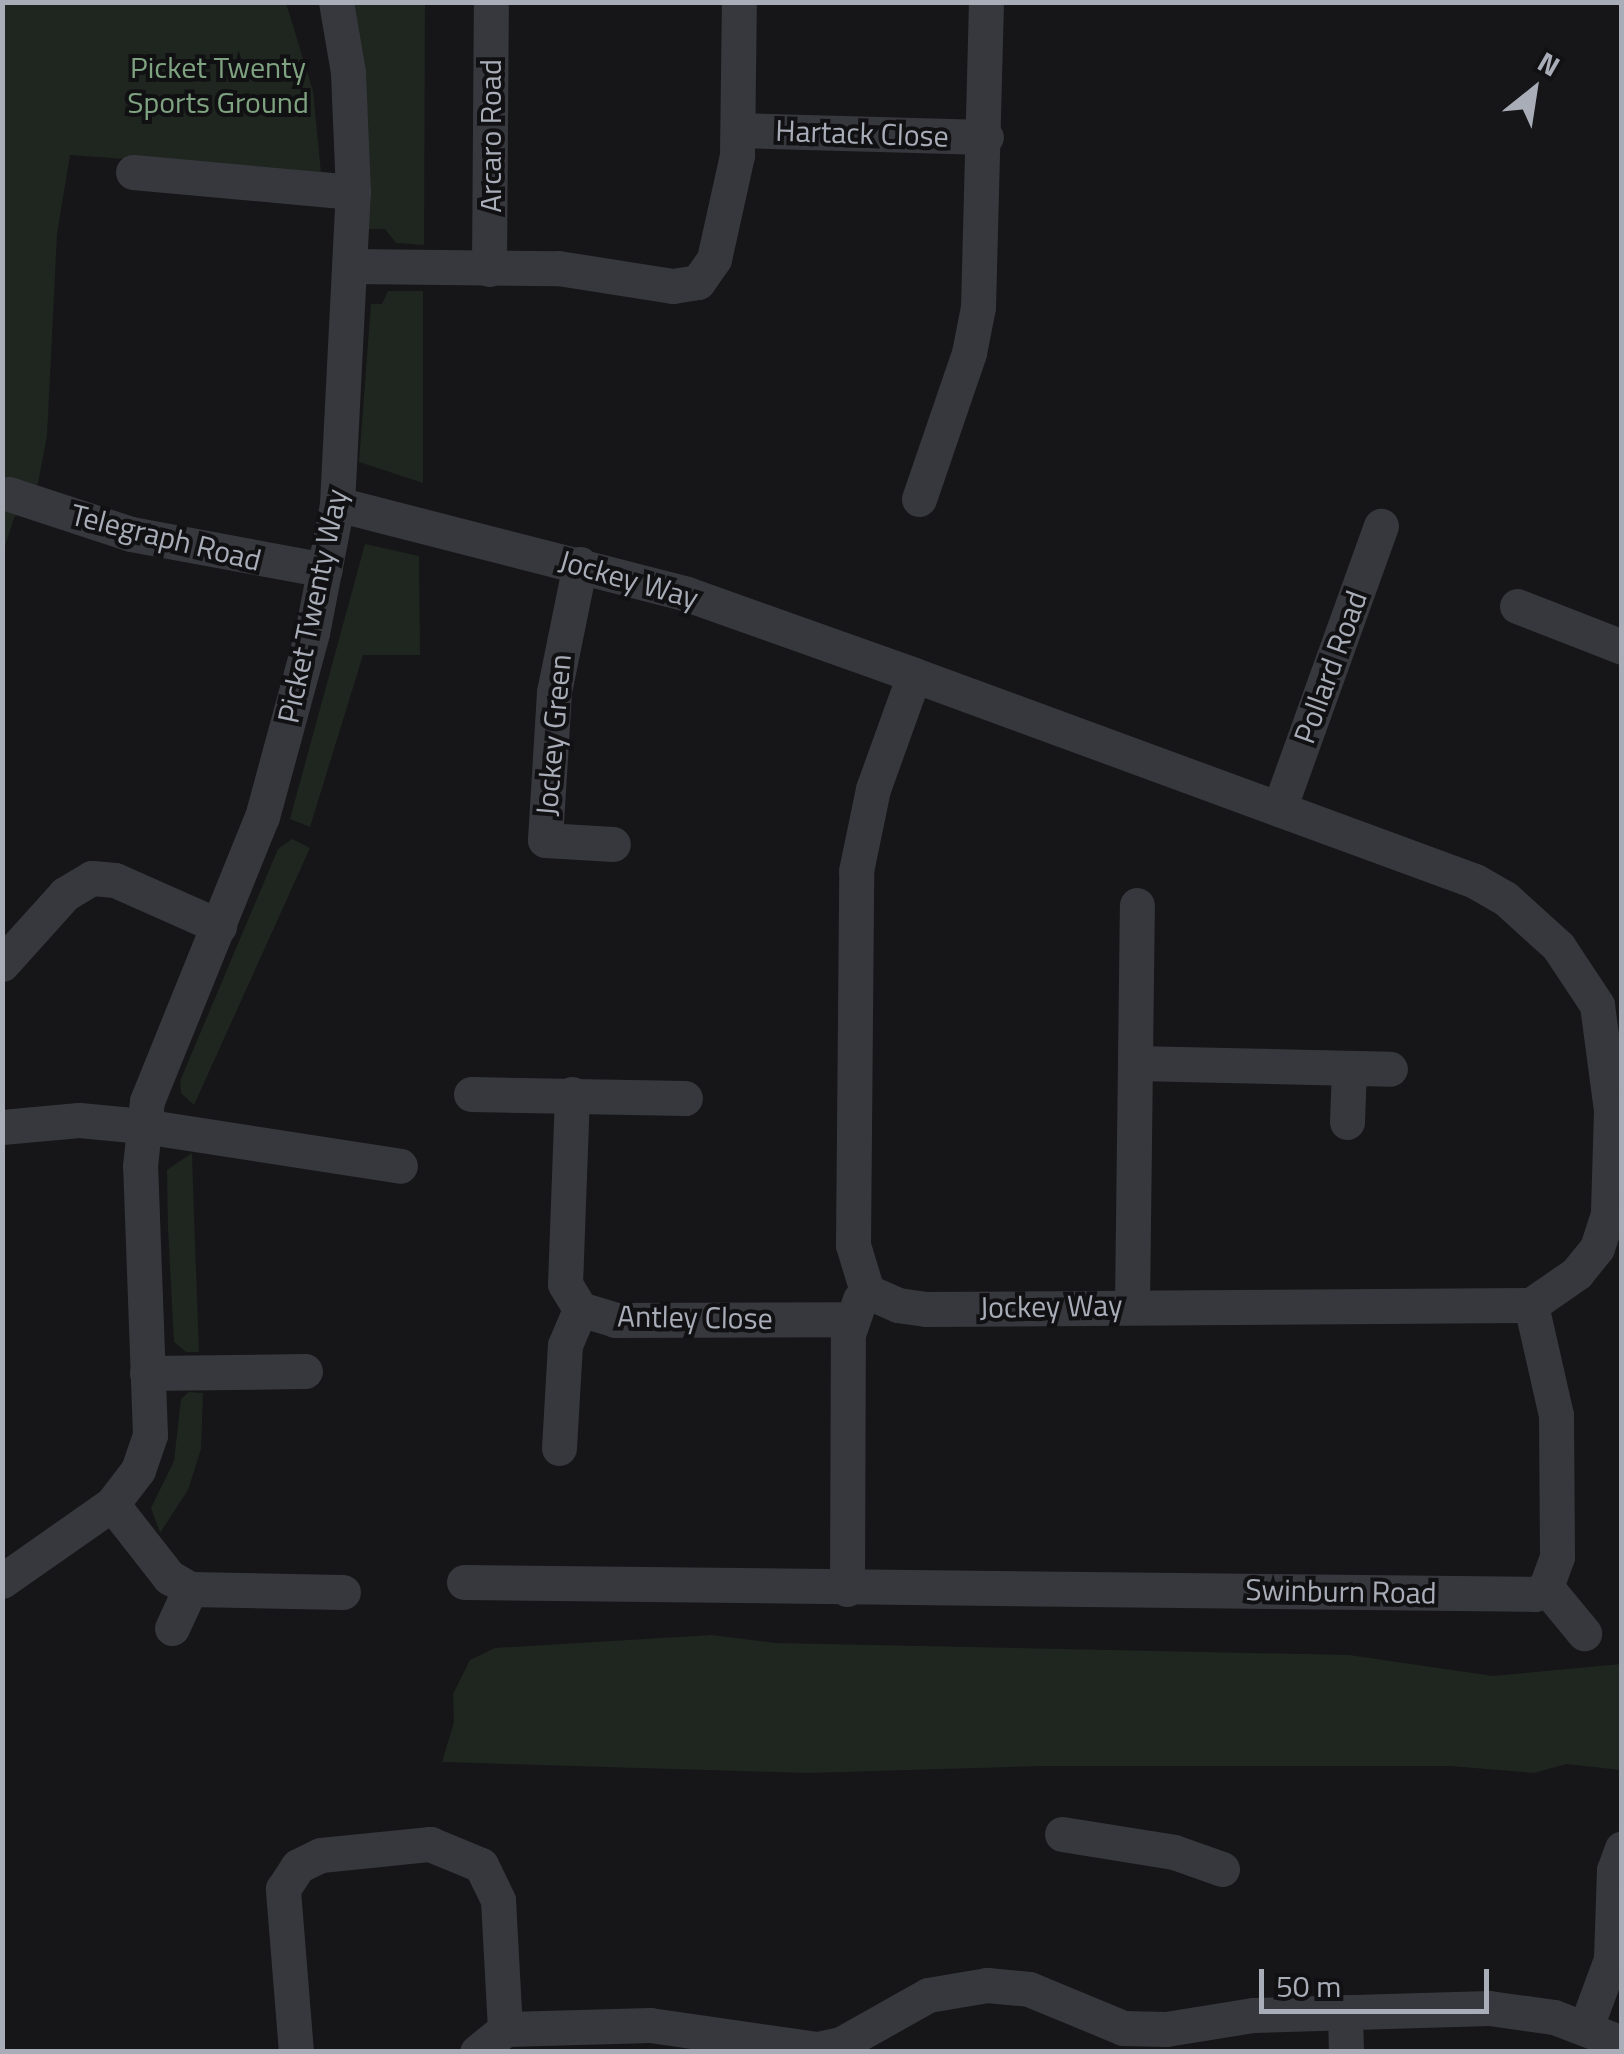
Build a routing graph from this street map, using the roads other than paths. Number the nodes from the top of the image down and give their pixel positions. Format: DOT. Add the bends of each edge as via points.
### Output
graph roads {
  1 [pos="336,2"];
  2 [pos="490,2"];
  3 [pos="739,2"];
  4 [pos="986,2"];
  5 [pos="738,130"];
  6 [pos="986,138"];
  7 [pos="133,172"];
  8 [pos="353,192"];
  9 [pos="352,266"];
  10 [pos="489,269"];
  11 [pos="9,494"];
  12 [pos="919,499"];
  13 [pos="337,504"];
  14 [pos="1380,526"];
  15 [pos="580,564"];
  16 [pos="325,570"];
  17 [pos="1518,606"];
  18 [pos="1622,646"];
  19 [pos="914,675"];
  20 [pos="1279,808"];
  21 [pos="613,844"];
  22 [pos="1137,905"];
  23 [pos="220,926"];
  24 [pos="2,964"];
  25 [pos="1609,1000"];
  26 [pos="1135,1064"];
  27 [pos="1348,1068"];
  28 [pos="1390,1070"];
  29 [pos="470,1094"];
  30 [pos="572,1094"];
  31 [pos="685,1098"];
  32 [pos="1347,1122"];
  33 [pos="143,1126"];
  34 [pos="2,1127"];
  35 [pos="400,1166"];
  36 [pos="1614,1227"];
  37 [pos="1132,1304"];
  38 [pos="859,1305"];
  39 [pos="1532,1305"];
  40 [pos="580,1309"];
  41 [pos="306,1372"];
  42 [pos="147,1373"];
  43 [pos="560,1448"];
  44 [pos="112,1504"];
  45 [pos="2,1580"];
  46 [pos="464,1582"];
  47 [pos="1546,1587"];
  48 [pos="190,1589"];
  49 [pos="848,1590"];
  50 [pos="343,1592"];
  51 [pos="172,1628"];
  52 [pos="1584,1633"];
  53 [pos="1062,1834"];
  54 [pos="1622,1848"];
  55 [pos="1222,1869"];
  56 [pos="1345,2012"];
  57 [pos="1586,2027"];
  58 [pos="505,2029"];
  59 [pos="1166,2040"];
  60 [pos="1622,2043"];
  61 [pos="296,2052"];
  62 [pos="477,2052"];
  63 [pos="1346,2052"];
  1 -- 8 [label="street, Picket Twenty Way" via="348,72"];
  2 -- 10 [label="street, Arcaro Road"];
  3 -- 5 [label="street"];
  4 -- 6 [label="street, Hartack Close"];
  5 -- 6 [label="street, Hartack Close"];
  5 -- 10 [label="street" via="720,238 698,282 673,286 594,271"];
  6 -- 12 [label="street, Hartack Close" via="970,353"];
  7 -- 8 [label="street"];
  8 -- 9 [label="street, Picket Twenty Way"];
  9 -- 10 [label="street"];
  9 -- 13 [label="street, Picket Twenty Way"];
  11 -- 16 [label="street, Telegraph Road" via="131,534"];
  13 -- 15 [label="street, Jockey Way"];
  13 -- 16 [label="street, Picket Twenty Way"];
  14 -- 20 [label="street, Pollard Road"];
  15 -- 19 [label="street, Jockey Way" via="687,594"];
  15 -- 21 [label="street, Jockey Green" via="554,692 545,840"];
  16 -- 23 [label="street, Picket Twenty Way" via="267,799"];
  17 -- 18 [label="street"];
  19 -- 20 [label="street, Jockey Way"];
  19 -- 38 [label="street" via="874,789 856,871 853,1245"];
  20 -- 25 [label="street, Jockey Way" via="1476,881 1505,898"];
  22 -- 26 [label="street"];
  23 -- 24 [label="street" via="115,880 92,878 65,894"];
  23 -- 33 [label="street, Picket Twenty Way" via="168,1038"];
  25 -- 36 [label="street, Jockey Way"];
  26 -- 27 [label="street"];
  26 -- 37 [label="street"];
  27 -- 28 [label="street"];
  27 -- 32 [label="street"];
  29 -- 30 [label="street"];
  30 -- 31 [label="street"];
  30 -- 40 [label="street, Antley Close" via="566,1284"];
  33 -- 34 [label="street" via="79,1120"];
  33 -- 35 [label="street"];
  33 -- 42 [label="street, Picket Twenty Way"];
  36 -- 39 [label="street, Jockey Way" via="1566,1284"];
  37 -- 38 [label="street, Jockey Way"];
  37 -- 39 [label="street, Jockey Way"];
  38 -- 40 [label="street, Antley Close" via="615,1320"];
  38 -- 49 [label="street"];
  39 -- 47 [label="street" via="1556,1416 1557,1558"];
  40 -- 43 [label="street" via="565,1344"];
  41 -- 42 [label="street"];
  42 -- 44 [label="street, Picket Twenty Way" via="151,1414 145,1454"];
  44 -- 45 [label="street, Picket Twenty Way"];
  44 -- 48 [label="street" via="169,1576"];
  46 -- 49 [label="street, Swinburn Road"];
  47 -- 49 [label="street, Swinburn Road" via="1534,1594"];
  47 -- 52 [label="street"];
  48 -- 50 [label="street"];
  48 -- 51 [label="street"];
  53 -- 55 [label="street" via="1174,1852"];
  54 -- 57 [label="street" via="1614,1870 1610,1959"];
  56 -- 57 [label="street" via="1489,2008"];
  56 -- 59 [label="street" via="1253,2015"];
  56 -- 63 [label="street"];
  57 -- 60 [label="street"];
  58 -- 59 [label="street" via="696,2028 817,2049 842,2044 928,1995 987,1986 1029,1989"];
  58 -- 61 [label="street" via="498,1900 481,1865 430,1844 321,1855 298,1866 283,1889"];
  58 -- 62 [label="street"];
}
